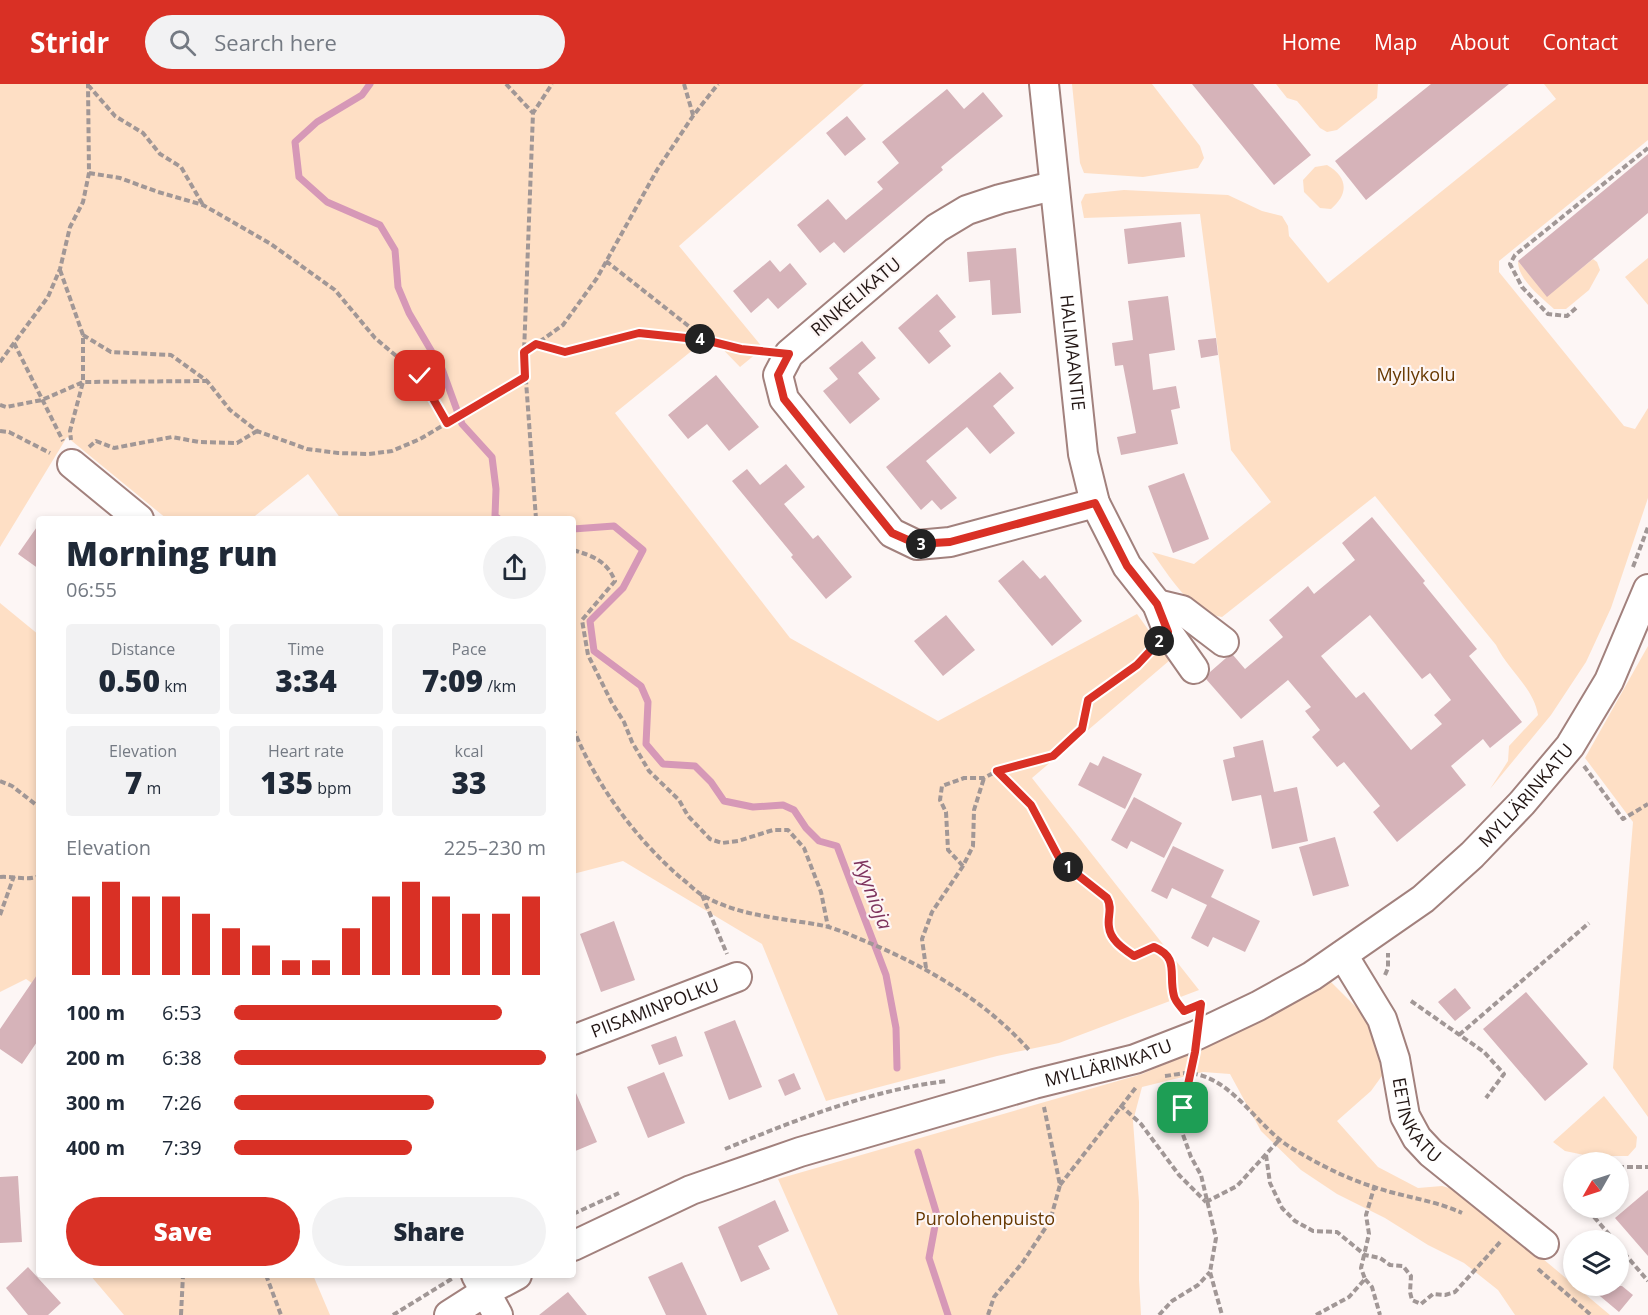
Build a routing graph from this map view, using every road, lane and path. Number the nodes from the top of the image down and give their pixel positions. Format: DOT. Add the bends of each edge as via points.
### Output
graph roads {
  1 [pos="88,84"];
  2 [pos="506,84"];
  3 [pos="552,84"];
  4 [pos="684,84"];
  5 [pos="718,84"];
  6 [pos="1044,84"];
  7 [pos="533,113"];
  8 [pos="693,116"];
  9 [pos="1648,148"];
  10 [pos="89,173"];
  11 [pos="1053,186"];
  12 [pos="203,205"];
  13 [pos="606,261"];
  14 [pos="60,269"];
  15 [pos="1576,308"];
  16 [pos="83,335"];
  17 [pos="705,340"];
  18 [pos="14,343"];
  19 [pos="536,344"];
  20 [pos="524,352"];
  21 [pos="789,354"];
  22 [pos="0,362"];
  23 [pos="525,377"];
  24 [pos="207,381"];
  25 [pos="83,382"];
  26 [pos="42,400"];
  27 [pos="0,405"];
  28 [pos="447,423"];
  29 [pos="0,431"];
  30 [pos="257,431"];
  31 [pos="72,464"];
  32 [pos="1095,503"];
  33 [pos="135,516"];
  34 [pos="536,516"];
  35 [pos="1648,527"];
  36 [pos="576,551"];
  37 [pos="1641,578"];
  38 [pos="1157,604"];
  39 [pos="1168,632"];
  40 [pos="1224,642"];
  41 [pos="1194,669"];
  42 [pos="576,736"];
  43 [pos="1570,746"];
  44 [pos="997,771"];
  45 [pos="984,778"];
  46 [pos="0,781"];
  47 [pos="1648,804"];
  48 [pos="36,805"];
  49 [pos="963,866"];
  50 [pos="14,876"];
  51 [pos="0,877"];
  52 [pos="36,877"];
  53 [pos="702,895"];
  54 [pos="0,915"];
  55 [pos="1589,923"];
  56 [pos="828,927"];
  57 [pos="1342,955"];
  58 [pos="926,969"];
  59 [pos="737,977"];
  60 [pos="1411,1001"];
  61 [pos="1174,1015"];
  62 [pos="1191,1018"];
  63 [pos="1460,1035"];
  64 [pos="576,1039"];
  65 [pos="1029,1050"];
  66 [pos="1191,1074"];
  67 [pos="1157,1077"];
  68 [pos="948,1081"];
  69 [pos="1139,1084"];
  70 [pos="1486,1098"];
  71 [pos="1043,1101"];
  72 [pos="1120,1105"];
  73 [pos="1279,1140"];
  74 [pos="720,1151"];
  75 [pos="1266,1155"];
  76 [pos="1629,1167"];
  77 [pos="1648,1167"];
  78 [pos="1060,1185"];
  79 [pos="1374,1188"];
  80 [pos="624,1191"];
  81 [pos="1206,1202"];
  82 [pos="576,1213"];
  83 [pos="1464,1214"];
  84 [pos="1595,1218"];
  85 [pos="1605,1230"];
  86 [pos="1496,1234"];
  87 [pos="1502,1239"];
  88 [pos="576,1245"];
  89 [pos="1510,1246"];
  90 [pos="1365,1255"];
  91 [pos="1539,1255"];
  92 [pos="1629,1259"];
  93 [pos="1210,1272"];
  94 [pos="183,1278"];
  95 [pos="267,1278"];
  96 [pos="453,1278"];
  97 [pos="512,1278"];
  98 [pos="1365,1279"];
  99 [pos="1648,1281"];
  100 [pos="486,1294"];
  101 [pos="181,1315"];
  102 [pos="281,1315"];
  103 [pos="393,1315"];
  104 [pos="449,1315"];
  105 [pos="988,1315"];
  106 [pos="1159,1315"];
  107 [pos="1222,1315"];
  108 [pos="1316,1315"];
  109 [pos="1380,1315"];
  110 [pos="1591,1315"];
  1 -- 10 [label="path"];
  1 -- 12 [label="path" via="115,116 143,133 160,154 182,167"];
  2 -- 7 [label="path"];
  3 -- 7 [label="path"];
  4 -- 8 [label="path"];
  5 -- 8 [label="path"];
  6 -- 11 [label="street, HALIMAANTIE"];
  7 -- 20 [label="path"];
  8 -- 13 [label="path" via="657,170"];
  9 -- 15 [label="path" via="1515,255 1510,264 1522,287 1548,314 1567,316"];
  10 -- 12 [label="path" via="120,178"];
  10 -- 14 [label="path"];
  11 -- 21 [label="street, RINKELIKATU" via="967,210 937,228"];
  11 -- 32 [label="street, HALIMAANTIE" via="1083,454"];
  12 -- 28 [label="path" via="271,244 335,290 375,338 420,376"];
  13 -- 17 [label="path"];
  13 -- 19 [label="path" via="563,325"];
  14 -- 16 [label="path"];
  14 -- 18 [label="path" via="48,297"];
  16 -- 24 [label="path" via="111,352 171,355"];
  16 -- 25 [label="path"];
  17 -- 19 [label="path" via="639,333 565,352"];
  17 -- 21 [label="path"];
  18 -- 22 [label="path"];
  18 -- 26 [label="path"];
  19 -- 20 [label="path"];
  20 -- 23 [label="path"];
  21 -- 32 [label="street" via="778,375 784,399 892,533 917,544 950,542"];
  23 -- 28 [label="path"];
  23 -- 34 [label="path"];
  24 -- 25 [label="path"];
  24 -- 30 [label="path" via="230,410"];
  25 -- 26 [label="path"];
  25 -- 31 [label="path" via="70,431"];
  26 -- 27 [label="path" via="6,408"];
  26 -- 31 [label="path"];
  28 -- 30 [label="path" via="392,451 369,454 307,449"];
  29 -- 31 [label="path"];
  30 -- 31 [label="path" via="237,443 172,437 114,448 96,441"];
  31 -- 33 [label="street"];
  32 -- 38 [label="street, HALIMAANTIE" via="1127,566"];
  35 -- 37 [label="path"];
  36 -- 56 [label="path" via="589,554 609,568 615,581 582,620 588,655 649,771 710,838 722,843 788,830 804,848 821,892"];
  37 -- 43 [label="street, MYLLÄRINKATU" via="1609,681"];
  38 -- 39 [label="street, HALIMAANTIE"];
  38 -- 40 [label="street" via="1182,610"];
  39 -- 41 [label="street, HALIMAANTIE"];
  39 -- 44 [label="path" via="1137,665 1088,700 1082,729 1053,756"];
  42 -- 53 [label="path" via="630,825 663,862"];
  43 -- 47 [label="path" via="1623,819"];
  43 -- 57 [label="street, MYLLÄRINKATU" via="1472,855 1423,899"];
  44 -- 45 [label="path"];
  44 -- 62 [label="path" via="1031,805 1058,856 1107,898 1108,929 1120,947 1134,956 1154,947 1164,951 1172,964 1174,997"];
  45 -- 49 [label="path" via="974,810 973,846"];
  45 -- 49 [label="path" via="964,778 942,786 940,800 946,812 948,850"];
  46 -- 48 [label="path"];
  49 -- 58 [label="path" via="932,912 922,939"];
  50 -- 51 [label="path"];
  50 -- 52 [label="path"];
  50 -- 54 [label="path"];
  53 -- 56 [label="path" via="746,913"];
  53 -- 59 [label="path"];
  55 -- 63 [label="path"];
  56 -- 58 [label="path"];
  57 -- 62 [label="street, MYLLÄRINKATU" via="1258,1006"];
  57 -- 91 [label="street, EETINKATU" via="1382,1019 1395,1059 1405,1116 1417,1138"];
  58 -- 65 [label="path" via="999,1019"];
  59 -- 64 [label="street, PIISAMINPOLKU"];
  60 -- 63 [label="path"];
  61 -- 62 [label="path"];
  62 -- 66 [label="path"];
  62 -- 88 [label="street, MYLLÄRINKATU" via="1135,1059 800,1152 691,1190"];
  63 -- 70 [label="path" via="1484,1052 1504,1074"];
  66 -- 67 [label="path"];
  66 -- 73 [label="path" via="1217,1082"];
  66 -- 81 [label="path" via="1182,1132 1201,1175"];
  68 -- 74 [label="path" via="917,1084 823,1111"];
  69 -- 72 [label="path"];
  71 -- 78 [label="path"];
  72 -- 78 [label="path"];
  72 -- 81 [label="path"];
  73 -- 75 [label="path"];
  73 -- 79 [label="path"];
  75 -- 81 [label="path" via="1237,1186"];
  75 -- 90 [label="path" via="1270,1183 1282,1208 1313,1231 1337,1233"];
  76 -- 77 [label="path"];
  78 -- 105 [label="path" via="1050,1221 994,1297"];
  79 -- 83 [label="path" via="1444,1205"];
  79 -- 90 [label="path" via="1366,1215 1369,1234"];
  80 -- 82 [label="path"];
  81 -- 93 [label="path" via="1216,1238"];
  84 -- 85 [label="path"];
  86 -- 87 [label="path"];
  87 -- 89 [label="path"];
  87 -- 90 [label="path" via="1455,1292 1433,1294 1421,1304 1412,1300 1412,1276 1403,1266"];
  90 -- 98 [label="path" via="1361,1268"];
  91 -- 110 [label="path"];
  92 -- 99 [label="path"];
  93 -- 106 [label="path" via="1198,1285 1172,1300"];
  93 -- 107 [label="path"];
  94 -- 101 [label="path"];
  95 -- 102 [label="path"];
  96 -- 103 [label="path"];
  97 -- 100 [label="street"];
  98 -- 108 [label="path" via="1349,1297"];
  98 -- 109 [label="path" via="1372,1287"];
  100 -- 104 [label="street"];
}
